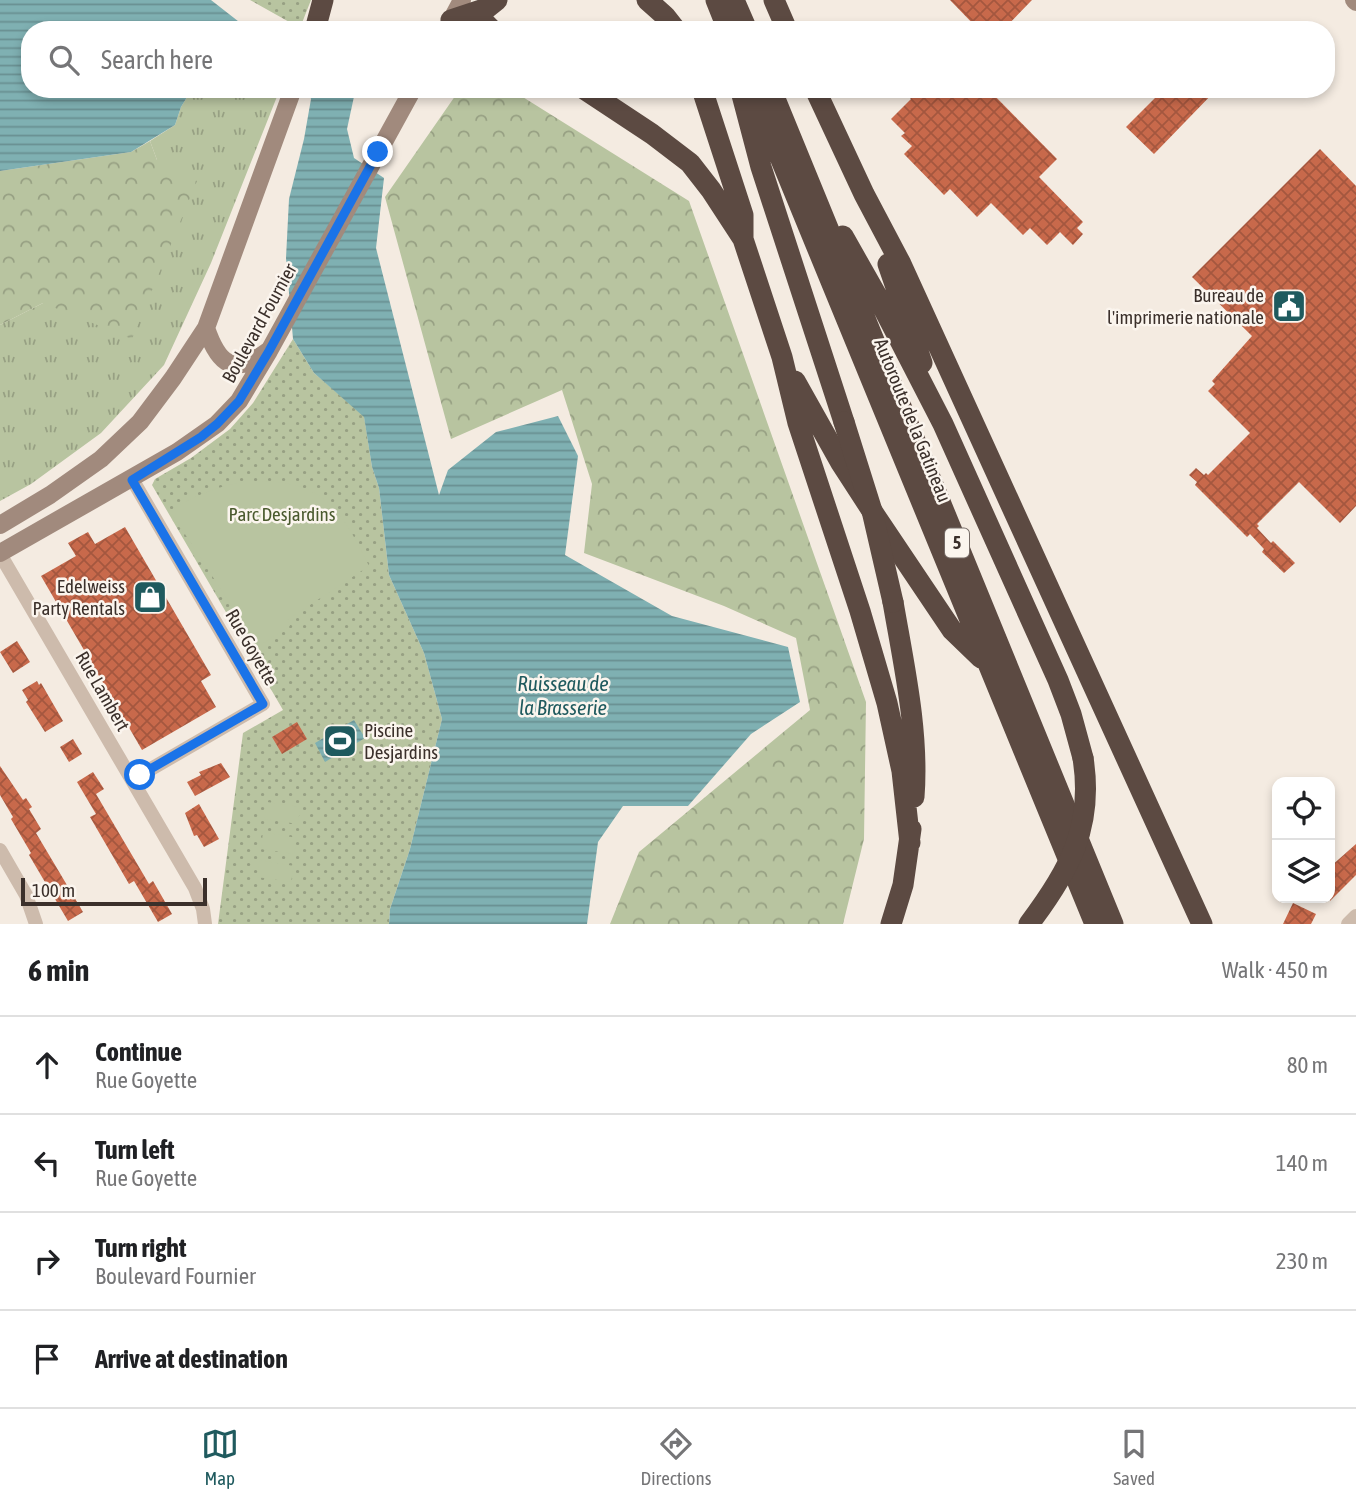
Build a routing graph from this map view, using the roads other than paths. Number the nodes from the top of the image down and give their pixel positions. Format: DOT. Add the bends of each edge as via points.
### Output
graph roads {
  1 [pos="323,0"];
  2 [pos="330,0"];
  3 [pos="462,0"];
  4 [pos="497,0"];
  5 [pos="647,0"];
  6 [pos="774,0"];
  7 [pos="723,2"];
  8 [pos="317,21"];
  9 [pos="320,21"];
  10 [pos="450,21"];
  11 [pos="457,21"];
  12 [pos="669,21"];
  13 [pos="725,21"];
  14 [pos="739,21"];
  15 [pos="783,21"];
  16 [pos="290,98"];
  17 [pos="408,98"];
  18 [pos="598,98"];
  19 [pos="705,98"];
  20 [pos="742,98"];
  21 [pos="756,98"];
  22 [pos="775,98"];
  23 [pos="819,98"];
  24 [pos="801,162"];
  25 [pos="864,194"];
  26 [pos="743,239"];
  27 [pos="206,328"];
  28 [pos="269,351"];
  29 [pos="782,357"];
  30 [pos="943,424"];
  31 [pos="132,480"];
  32 [pos="0,526"];
  33 [pos="0,554"];
  34 [pos="989,667"];
  35 [pos="132,780"];
  36 [pos="910,843"];
  37 [pos="0,850"];
  38 [pos="1356,916"];
  39 [pos="36,924"];
  40 [pos="205,924"];
  41 [pos="891,924"];
  42 [pos="1029,924"];
  43 [pos="1095,924"];
  44 [pos="1113,924"];
  45 [pos="1202,924"];
  46 [pos="1348,924"];
  1 -- 8 [label="highway"];
  2 -- 9 [label="main road"];
  3 -- 10 [label="main road"];
  4 -- 11 [label="highway"];
  5 -- 12 [label="highway"];
  6 -- 15 [label="highway"];
  7 -- 13 [label="highway"];
  7 -- 14 [label="highway"];
  16 -- 27 [label="main road"];
  17 -- 28 [label="main road, Boulevard Fournier"];
  18 -- 26 [label="highway" via="690,163"];
  19 -- 26 [label="highway" via="743,215"];
  20 -- 36 [label="highway, bridge" via="872,511 893,602 916,768"];
  21 -- 34 [label="highway, Autoroute de la Gatineau / 5"];
  22 -- 24 [label="highway, Autoroute de la Gatineau / 5"];
  23 -- 25 [label="highway"];
  24 -- 30 [label="highway"];
  24 -- 44 [label="highway, Autoroute de la Gatineau / 5"];
  25 -- 30 [label="highway"];
  25 -- 45 [label="highway" via="901,264"];
  26 -- 29 [label="highway"];
  27 -- 28 [label="main road" via="215,351 234,366"];
  27 -- 32 [label="main road" via="156,402 120,442"];
  28 -- 31 [label="main road, Boulevard Fournier" via="239,401 217,424"];
  29 -- 34 [label="highway" via="876,517 952,630"];
  29 -- 36 [label="highway" via="798,423 887,703 902,771"];
  30 -- 42 [label="highway, bridge" via="1058,680 1083,758 1086,801 1077,847"];
  31 -- 33 [label="main road, Boulevard Fournier"];
  31 -- 35 [label="street, Rue Goyette" via="263,704"];
  33 -- 35 [label="street, Rue Lambert"];
  34 -- 43 [label="highway, Autoroute de la Gatineau / 5"];
  35 -- 40 [label="street, Rue Lambert" via="195,888"];
  36 -- 41 [label="highway"];
  37 -- 39 [label="street" via="26,895"];
  38 -- 46 [label="street"];
}
